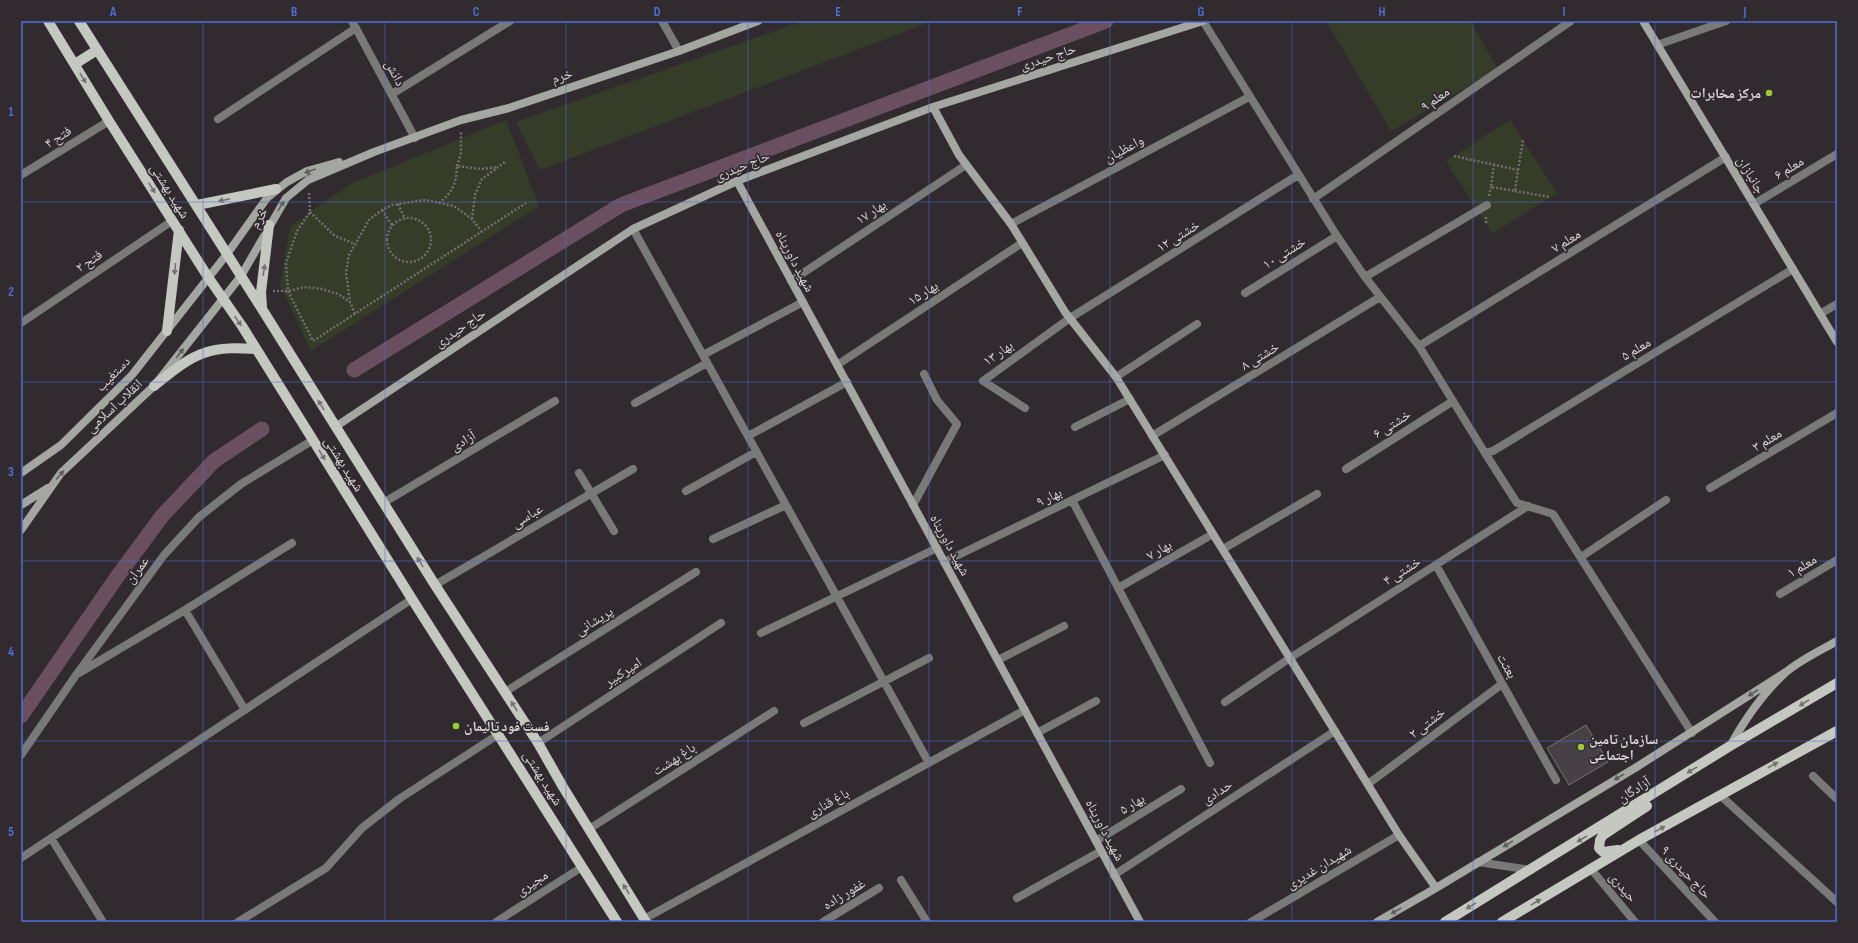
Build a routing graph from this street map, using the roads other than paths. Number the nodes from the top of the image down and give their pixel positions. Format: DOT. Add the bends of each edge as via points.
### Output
graph roads {
  1 [pos="48,21"];
  2 [pos="79,21"];
  3 [pos="510,21"];
  4 [pos="662,21"];
  5 [pos="758,21"];
  6 [pos="1203,21"];
  7 [pos="1570,21"];
  8 [pos="1642,21"];
  9 [pos="1726,21"];
  10 [pos="354,25"];
  11 [pos="1657,45"];
  12 [pos="97,50"];
  13 [pos="679,51"];
  14 [pos="75,64"];
  15 [pos="392,94"];
  16 [pos="1249,97"];
  17 [pos="933,107"];
  18 [pos="218,118"];
  19 [pos="109,121"];
  20 [pos="415,138"];
  21 [pos="374,152"];
  22 [pos="1837,154"];
  23 [pos="1726,157"];
  24 [pos="966,165"];
  25 [pos="21,175"];
  26 [pos="1298,175"];
  27 [pos="737,181"];
  28 [pos="276,189"];
  29 [pos="1314,199"];
  30 [pos="1754,204"];
  31 [pos="197,205"];
  32 [pos="1487,205"];
  33 [pos="172,221"];
  34 [pos="1011,224"];
  35 [pos="269,225"];
  36 [pos="633,229"];
  37 [pos="178,230"];
  38 [pos="1337,236"];
  39 [pos="1022,243"];
  40 [pos="227,254"];
  41 [pos="1793,269"];
  42 [pos="241,276"];
  43 [pos="208,277"];
  44 [pos="1365,277"];
  45 [pos="792,281"];
  46 [pos="1245,293"];
  47 [pos="1380,297"];
  48 [pos="223,298"];
  49 [pos="803,302"];
  50 [pos="1837,304"];
  51 [pos="262,309"];
  52 [pos="1820,314"];
  53 [pos="1070,318"];
  54 [pos="21,323"];
  55 [pos="1197,324"];
  56 [pos="167,331"];
  57 [pos="1837,342"];
  58 [pos="1419,346"];
  59 [pos="256,349"];
  60 [pos="702,355"];
  61 [pos="707,363"];
  62 [pos="837,365"];
  63 [pos="924,374"];
  64 [pos="1116,377"];
  65 [pos="846,382"];
  66 [pos="154,386"];
  67 [pos="1130,399"];
  68 [pos="555,401"];
  69 [pos="1453,401"];
  70 [pos="636,403"];
  71 [pos="1025,408"];
  72 [pos="1837,413"];
  73 [pos="335,427"];
  74 [pos="1075,427"];
  75 [pos="748,436"];
  76 [pos="1152,436"];
  77 [pos="313,440"];
  78 [pos="756,452"];
  79 [pos="1489,452"];
  80 [pos="1165,456"];
  81 [pos="633,469"];
  82 [pos="1346,469"];
  83 [pos="21,473"];
  84 [pos="579,473"];
  85 [pos="50,487"];
  86 [pos="1710,488"];
  87 [pos="686,491"];
  88 [pos="591,493"];
  89 [pos="1317,494"];
  90 [pos="1072,500"];
  91 [pos="1666,500"];
  92 [pos="383,503"];
  93 [pos="21,505"];
  94 [pos="786,505"];
  95 [pos="913,505"];
  96 [pos="1528,506"];
  97 [pos="21,530"];
  98 [pos="614,531"];
  99 [pos="1213,534"];
  100 [pos="713,539"];
  101 [pos="292,543"];
  102 [pos="937,548"];
  103 [pos="1222,549"];
  104 [pos="1580,557"];
  105 [pos="1837,560"];
  106 [pos="944,562"];
  107 [pos="1436,565"];
  108 [pos="696,572"];
  109 [pos="435,585"];
  110 [pos="1118,588"];
  111 [pos="1780,594"];
  112 [pos="837,596"];
  113 [pos="412,599"];
  114 [pos="185,610"];
  115 [pos="722,623"];
  116 [pos="1064,626"];
  117 [pos="761,633"];
  118 [pos="1837,640"];
  119 [pos="929,658"];
  120 [pos="1290,658"];
  121 [pos="998,660"];
  122 [pos="1786,672"];
  123 [pos="76,675"];
  124 [pos="884,682"];
  125 [pos="1837,683"];
  126 [pos="1502,684"];
  127 [pos="505,692"];
  128 [pos="1096,701"];
  129 [pos="1225,702"];
  130 [pos="245,710"];
  131 [pos="1025,710"];
  132 [pos="774,711"];
  133 [pos="804,723"];
  134 [pos="1335,731"];
  135 [pos="1837,731"];
  136 [pos="1692,732"];
  137 [pos="1037,733"];
  138 [pos="499,734"];
  139 [pos="538,743"];
  140 [pos="1730,746"];
  141 [pos="21,755"];
  142 [pos="929,763"];
  143 [pos="1210,763"];
  144 [pos="1813,776"];
  145 [pos="1678,779"];
  146 [pos="1556,780"];
  147 [pos="1368,784"];
  148 [pos="1181,789"];
  149 [pos="1721,796"];
  150 [pos="1837,799"];
  151 [pos="589,829"];
  152 [pos="1399,835"];
  153 [pos="51,838"];
  154 [pos="1639,840"];
  155 [pos="1096,841"];
  156 [pos="1625,848"];
  157 [pos="1101,851"];
  158 [pos="21,858"];
  159 [pos="1478,862"];
  160 [pos="582,866"];
  161 [pos="1591,869"];
  162 [pos="1531,870"];
  163 [pos="1114,875"];
  164 [pos="901,880"];
  165 [pos="879,888"];
  166 [pos="1436,888"];
  167 [pos="1017,898"];
  168 [pos="1837,902"];
  169 [pos="1516,919"];
  170 [pos="645,921"];
  171 [pos="103,922"];
  172 [pos="238,922"];
  173 [pos="496,922"];
  174 [pos="617,922"];
  175 [pos="823,922"];
  176 [pos="927,922"];
  177 [pos="1140,922"];
  178 [pos="1251,922"];
  179 [pos="1377,922"];
  180 [pos="1445,922"];
  181 [pos="1502,922"];
  182 [pos="1635,922"];
  183 [pos="1715,922"];
  1 -- 14 [label="main road, شهید بهشتی"];
  2 -- 12 [label="main road, شهید بهشتی"];
  3 -- 15 [label="street"];
  4 -- 13 [label="street"];
  5 -- 13 [label="street, خرم"];
  6 -- 16 [label="street"];
  6 -- 17 [label="street, حاج حیدری"];
  7 -- 29 [label="street, معلم ۹"];
  8 -- 11 [label="street, جانبازان"];
  9 -- 11 [label="street"];
  10 -- 15 [label="street, دانش"];
  10 -- 18 [label="street"];
  11 -- 23 [label="street, جانبازان"];
  12 -- 14 [label="main road"];
  12 -- 31 [label="main road, شهید بهشتی"];
  13 -- 20 [label="street, خرم" via="509,108 461,120"];
  14 -- 19 [label="main road, شهید بهشتی, one-way"];
  15 -- 20 [label="street, دانش"];
  16 -- 26 [label="street"];
  16 -- 34 [label="street, واعظیان"];
  17 -- 24 [label="street" via="958,155"];
  17 -- 27 [label="street, حاج حیدری"];
  19 -- 25 [label="street, فتح ۴"];
  19 -- 33 [label="main road, شهید بهشتی, one-way"];
  20 -- 21 [label="street, خرم"];
  21 -- 28 [label="street, خرم, one-way" via="307,171"];
  35 -- 21 [label="street, خرم, one-way" via="286,198 308,180"];
  22 -- 30 [label="street, معلم ۶"];
  23 -- 30 [label="street, جانبازان"];
  23 -- 58 [label="street, معلم ۷"];
  24 -- 34 [label="street"];
  24 -- 45 [label="street, بهار ۱۷"];
  26 -- 29 [label="street"];
  26 -- 53 [label="street, خشتی ۱۲"];
  27 -- 36 [label="street, حاج حیدری"];
  27 -- 45 [label="street, شهید داورپناه"];
  28 -- 31 [label="main road, one-way"];
  28 -- 40 [label="street, خرم"];
  29 -- 38 [label="street"];
  30 -- 41 [label="street, جانبازان"];
  31 -- 40 [label="main road, شهید بهشتی"];
  32 -- 44 [label="street"];
  33 -- 37 [label="main road, شهید بهشتی"];
  33 -- 54 [label="street, فتح ۲"];
  34 -- 39 [label="street"];
  35 -- 42 [label="street, خرم"];
  51 -- 35 [label="main road, one-way" via="261,292"];
  36 -- 60 [label="street"];
  36 -- 73 [label="street, حاج حیدری"];
  37 -- 43 [label="main road, شهید بهشتی"];
  37 -- 56 [label="main road, one-way"];
  38 -- 44 [label="street"];
  38 -- 46 [label="street, خشتی ۱۰"];
  39 -- 53 [label="street"];
  39 -- 62 [label="street, بهار ۱۵"];
  40 -- 42 [label="main road, شهید بهشتی"];
  40 -- 43 [label="street, خرم"];
  41 -- 52 [label="street, جانبازان"];
  41 -- 79 [label="street, معلم ۵"];
  42 -- 48 [label="street, خرم"];
  42 -- 51 [label="main road, شهید بهشتی"];
  43 -- 48 [label="main road, شهید بهشتی"];
  43 -- 56 [label="street, دستغیب"];
  44 -- 47 [label="street"];
  45 -- 49 [label="street, شهید داورپناه"];
  47 -- 58 [label="street"];
  47 -- 76 [label="street, خشتی ۸"];
  48 -- 59 [label="main road, شهید بهشتی, one-way"];
  66 -- 48 [label="street, انقلاب اسلامی, one-way"];
  49 -- 60 [label="street"];
  49 -- 62 [label="street, شهید داورپناه"];
  50 -- 52 [label="street"];
  73 -- 51 [label="main road, شهید بهشتی, one-way"];
  52 -- 57 [label="street, جانبازان"];
  53 -- 64 [label="street"];
  53 -- 71 [label="street, بهار ۱۳" via="983,381"];
  55 -- 64 [label="street"];
  56 -- 83 [label="street, دستغیب" via="132,374 61,445"];
  58 -- 69 [label="street"];
  59 -- 66 [label="main road" via="220,349 203,353 187,361"];
  59 -- 77 [label="main road, شهید بهشتی"];
  60 -- 61 [label="street"];
  61 -- 70 [label="street"];
  61 -- 75 [label="street"];
  62 -- 65 [label="street, شهید داورپناه"];
  63 -- 95 [label="street" via="937,400 957,424"];
  64 -- 67 [label="street"];
  65 -- 75 [label="street"];
  65 -- 95 [label="street, شهید داورپناه"];
  85 -- 66 [label="street, انقلاب اسلامی, one-way" via="61,473"];
  67 -- 74 [label="street"];
  67 -- 76 [label="street"];
  68 -- 92 [label="street, آزادی"];
  69 -- 79 [label="street"];
  69 -- 82 [label="street, خشتی ۶"];
  72 -- 86 [label="street, معلم ۳"];
  73 -- 92 [label="main road, شهید بهشتی"];
  75 -- 78 [label="street"];
  76 -- 80 [label="street"];
  77 -- 113 [label="main road, شهید بهشتی, one-way"];
  77 -- 123 [label="street, عمران" via="240,484 199,517 164,555"];
  78 -- 87 [label="street"];
  78 -- 94 [label="street"];
  79 -- 96 [label="street" via="1517,503"];
  80 -- 90 [label="street, بهار ۹"];
  80 -- 99 [label="street"];
  81 -- 88 [label="street, عباسی"];
  84 -- 88 [label="street"];
  85 -- 93 [label="street"];
  85 -- 97 [label="street, انقلاب اسلامی"];
  88 -- 98 [label="street"];
  88 -- 109 [label="street, عباسی"];
  89 -- 103 [label="street"];
  90 -- 106 [label="street, بهار ۹"];
  90 -- 110 [label="street"];
  91 -- 104 [label="street"];
  109 -- 92 [label="main road, شهید بهشتی, one-way"];
  94 -- 100 [label="street"];
  94 -- 112 [label="street"];
  95 -- 102 [label="street, شهید داورپناه"];
  96 -- 104 [label="street" via="1553,514"];
  96 -- 107 [label="street, خشتی ۴"];
  99 -- 103 [label="street"];
  99 -- 110 [label="street, بهار ۷"];
  101 -- 114 [label="street"];
  102 -- 106 [label="street, شهید داورپناه"];
  102 -- 112 [label="street"];
  103 -- 120 [label="street"];
  104 -- 136 [label="street"];
  105 -- 111 [label="street, معلم ۱"];
  106 -- 121 [label="street, شهید داورپناه"];
  107 -- 120 [label="street, خشتی ۴"];
  107 -- 126 [label="street, بعثت"];
  108 -- 127 [label="street, پریشانی"];
  109 -- 127 [label="main road, شهید بهشتی"];
  110 -- 143 [label="street"];
  112 -- 117 [label="street"];
  112 -- 124 [label="street"];
  113 -- 130 [label="street"];
  113 -- 138 [label="main road, شهید بهشتی"];
  114 -- 123 [label="street"];
  114 -- 130 [label="street"];
  115 -- 139 [label="street, امیرکبیر"];
  116 -- 121 [label="street"];
  118 -- 122 [label="street"];
  119 -- 124 [label="street"];
  120 -- 129 [label="street"];
  120 -- 134 [label="street"];
  121 -- 131 [label="street, شهید داورپناه"];
  122 -- 136 [label="street, one-way"];
  122 -- 140 [label="street" via="1742,723"];
  123 -- 141 [label="street, عمران"];
  124 -- 133 [label="street"];
  124 -- 142 [label="street"];
  125 -- 140 [label="main road, آزادگان, one-way"];
  126 -- 146 [label="street, بعثت"];
  126 -- 147 [label="street, خشتی ۲"];
  139 -- 127 [label="main road, شهید بهشتی, one-way"];
  128 -- 137 [label="street"];
  130 -- 153 [label="street"];
  131 -- 137 [label="street, شهید داورپناه"];
  131 -- 142 [label="street, باغ قناری"];
  132 -- 151 [label="street, باغ بهشت"];
  134 -- 147 [label="street"];
  134 -- 163 [label="street, حدادی"];
  149 -- 135 [label="main road, one-way"];
  136 -- 159 [label="street, one-way"];
  137 -- 155 [label="street, شهید داورپناه"];
  138 -- 160 [label="main road, شهید بهشتی"];
  138 -- 172 [label="street" via="393,804 362,828 326,868"];
  139 -- 151 [label="main road, شهید بهشتی"];
  140 -- 145 [label="main road, آزادگان, one-way"];
  142 -- 170 [label="street, باغ قناری"];
  144 -- 150 [label="street"];
  145 -- 156 [label="main road" via="1668,792 1603,835 1600,840 1599,848 1603,852"];
  145 -- 162 [label="main road, آزادگان, one-way"];
  147 -- 152 [label="street"];
  148 -- 155 [label="street, بهار ۵"];
  154 -- 149 [label="main road, one-way"];
  149 -- 168 [label="street"];
  170 -- 151 [label="main road, شهید بهشتی, one-way"];
  152 -- 166 [label="street"];
  152 -- 178 [label="street, شهیدان غدیری"];
  153 -- 158 [label="street"];
  153 -- 171 [label="street"];
  154 -- 156 [label="main road"];
  154 -- 183 [label="street, حاج حیدری ۹"];
  155 -- 157 [label="street, شهید داورپناه"];
  156 -- 161 [label="main road"];
  157 -- 163 [label="street, شهید داورپناه"];
  157 -- 167 [label="street"];
  159 -- 162 [label="street"];
  159 -- 166 [label="street"];
  160 -- 173 [label="street, مجیری"];
  160 -- 174 [label="main road, شهید بهشتی"];
  169 -- 161 [label="main road, one-way"];
  161 -- 182 [label="street, حیدری"];
  162 -- 180 [label="main road, آزادگان, one-way"];
  163 -- 177 [label="street, شهید داورپناه"];
  164 -- 176 [label="street"];
  165 -- 175 [label="street, غفور زاده"];
  166 -- 179 [label="street, one-way"];
  169 -- 181 [label="main road"];
}
